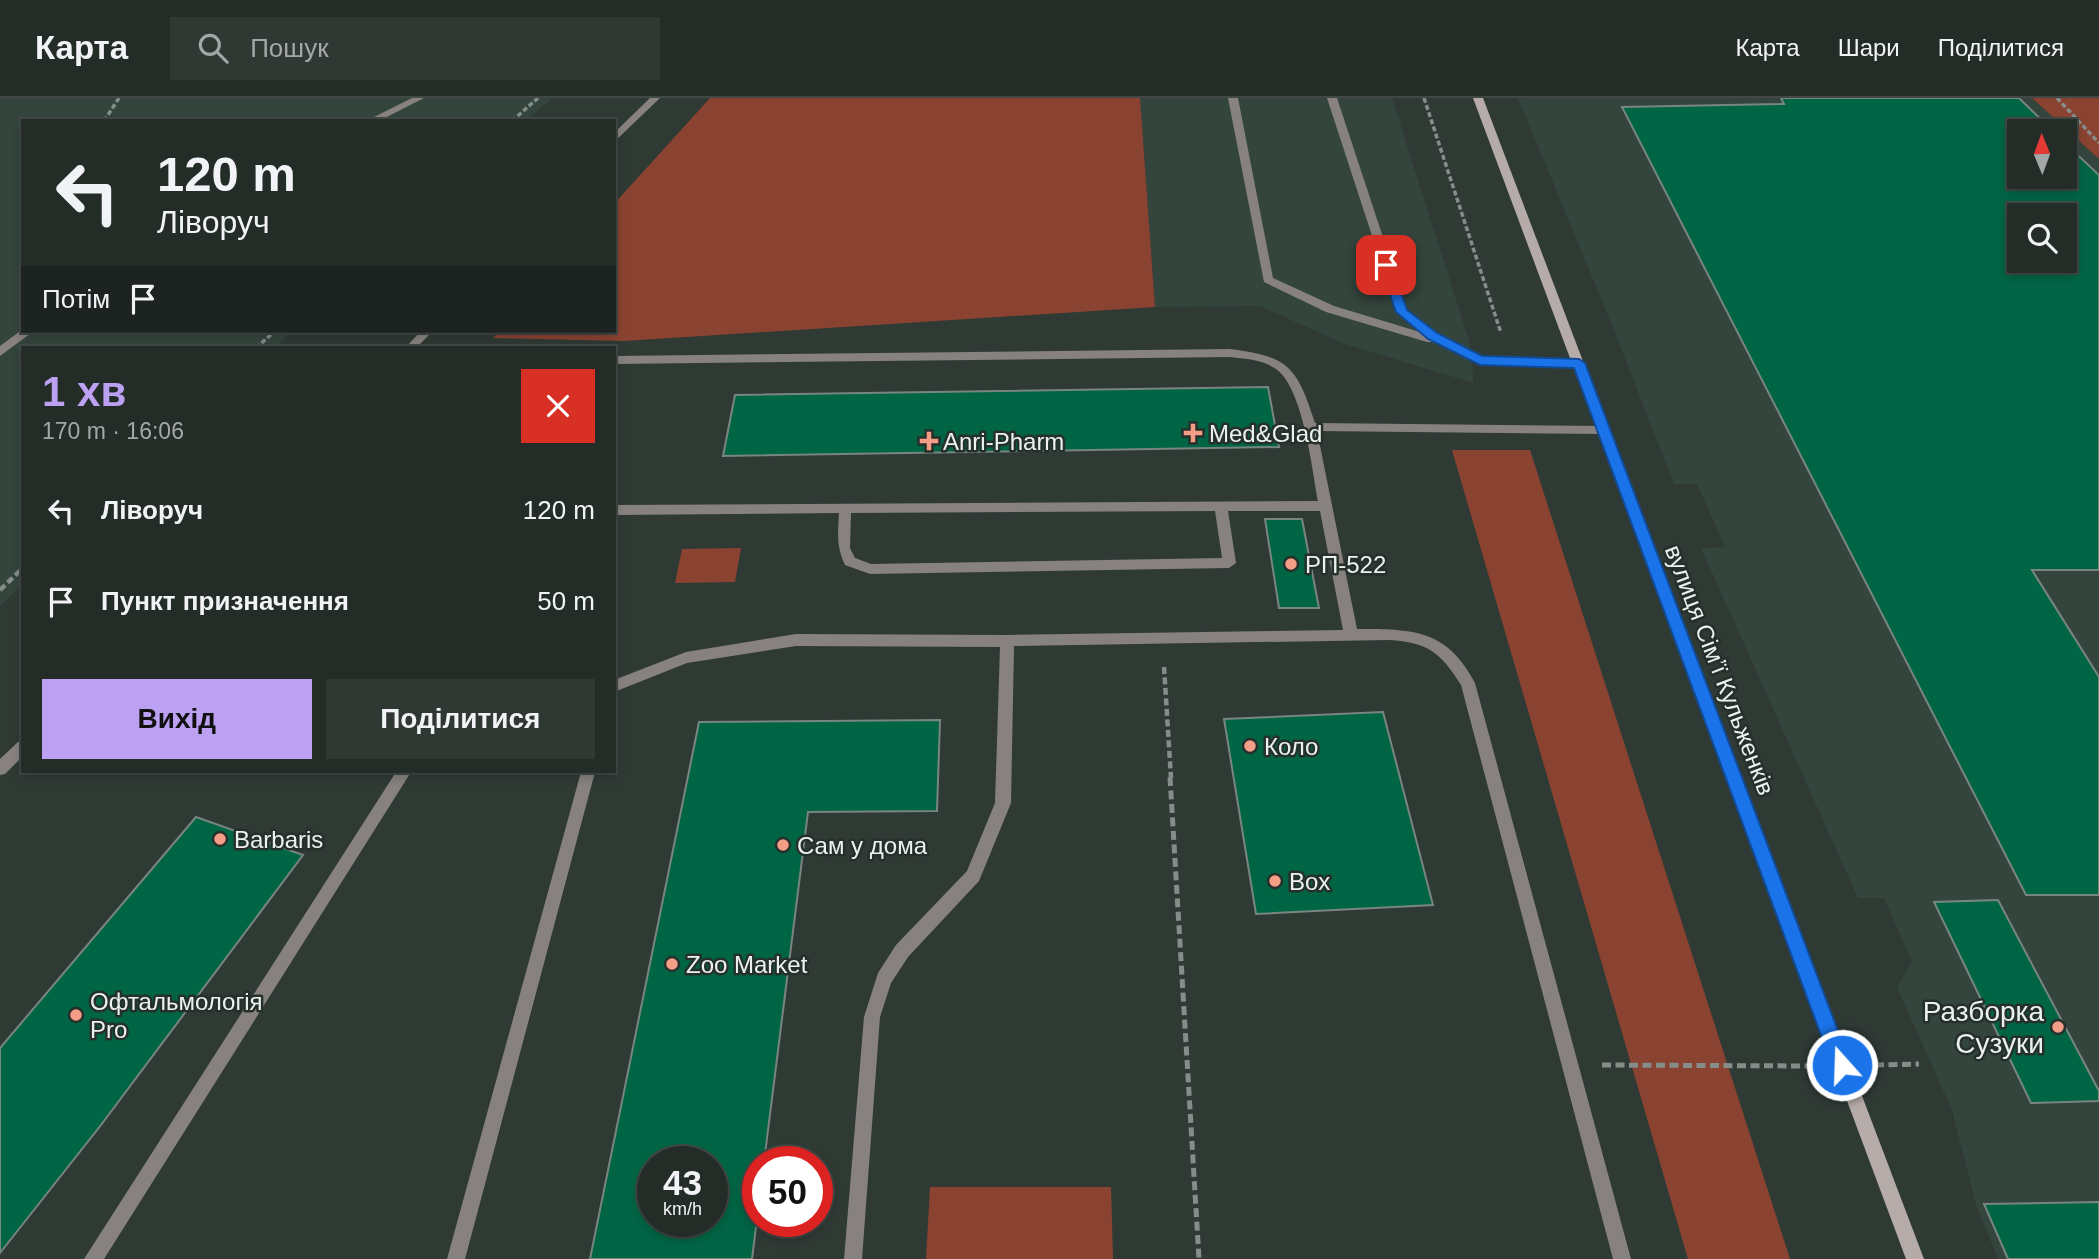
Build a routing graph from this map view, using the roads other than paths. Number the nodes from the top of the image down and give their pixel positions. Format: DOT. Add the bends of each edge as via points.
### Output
graph roads {
  1 [pos="419,98"];
  2 [pos="655,98"];
  3 [pos="1233,98"];
  4 [pos="1332,98"];
  5 [pos="1478,98"];
  6 [pos="375,119"];
  7 [pos="616,137"];
  8 [pos="25,333"];
  9 [pos="425,333"];
  10 [pos="1450,345"];
  11 [pos="412,346"];
  12 [pos="0,352"];
  13 [pos="616,360"];
  14 [pos="1579,363"];
  15 [pos="1310,427"];
  16 [pos="1604,430"];
  17 [pos="1221,506"];
  18 [pos="1325,506"];
  19 [pos="845,509"];
  20 [pos="616,510"];
  21 [pos="1352,635"];
  22 [pos="1007,641"];
  23 [pos="616,685"];
  24 [pos="21,748"];
  25 [pos="0,769"];
  26 [pos="403,773"];
  27 [pos="588,773"];
  28 [pos="93,1259"];
  29 [pos="456,1259"];
  30 [pos="853,1259"];
  31 [pos="1622,1259"];
  32 [pos="1914,1259"];
  1 -- 6 [label="street"];
  2 -- 7 [label="street"];
  3 -- 10 [label="street" via="1268,280 1330,309"];
  4 -- 10 [label="street" via="1402,312"];
  5 -- 14 [label="main road, вулиця Сімʼї Кульженків"];
  8 -- 12 [label="street"];
  9 -- 11 [label="street"];
  10 -- 14 [label="street" via="1480,360"];
  13 -- 15 [label="street" via="1257,355 1280,364 1295,381"];
  14 -- 16 [label="main road, вулиця Сімʼї Кульженків"];
  15 -- 16 [label="street"];
  15 -- 18 [label="street"];
  16 -- 32 [label="main road, вулиця Сімʼї Кульженків"];
  17 -- 18 [label="street"];
  17 -- 19 [label="street"];
  17 -- 19 [label="street" via="1229,563 870,569 850,561 844,548"];
  18 -- 21 [label="street"];
  19 -- 20 [label="street"];
  21 -- 22 [label="street"];
  21 -- 31 [label="street" via="1431,640 1454,659 1468,682"];
  22 -- 23 [label="street" via="796,640 686,658"];
  22 -- 30 [label="street" via="1003,803 973,876 902,951 884,979 872,1017"];
  24 -- 25 [label="street"];
  26 -- 28 [label="street"];
  27 -- 29 [label="street"];
}
